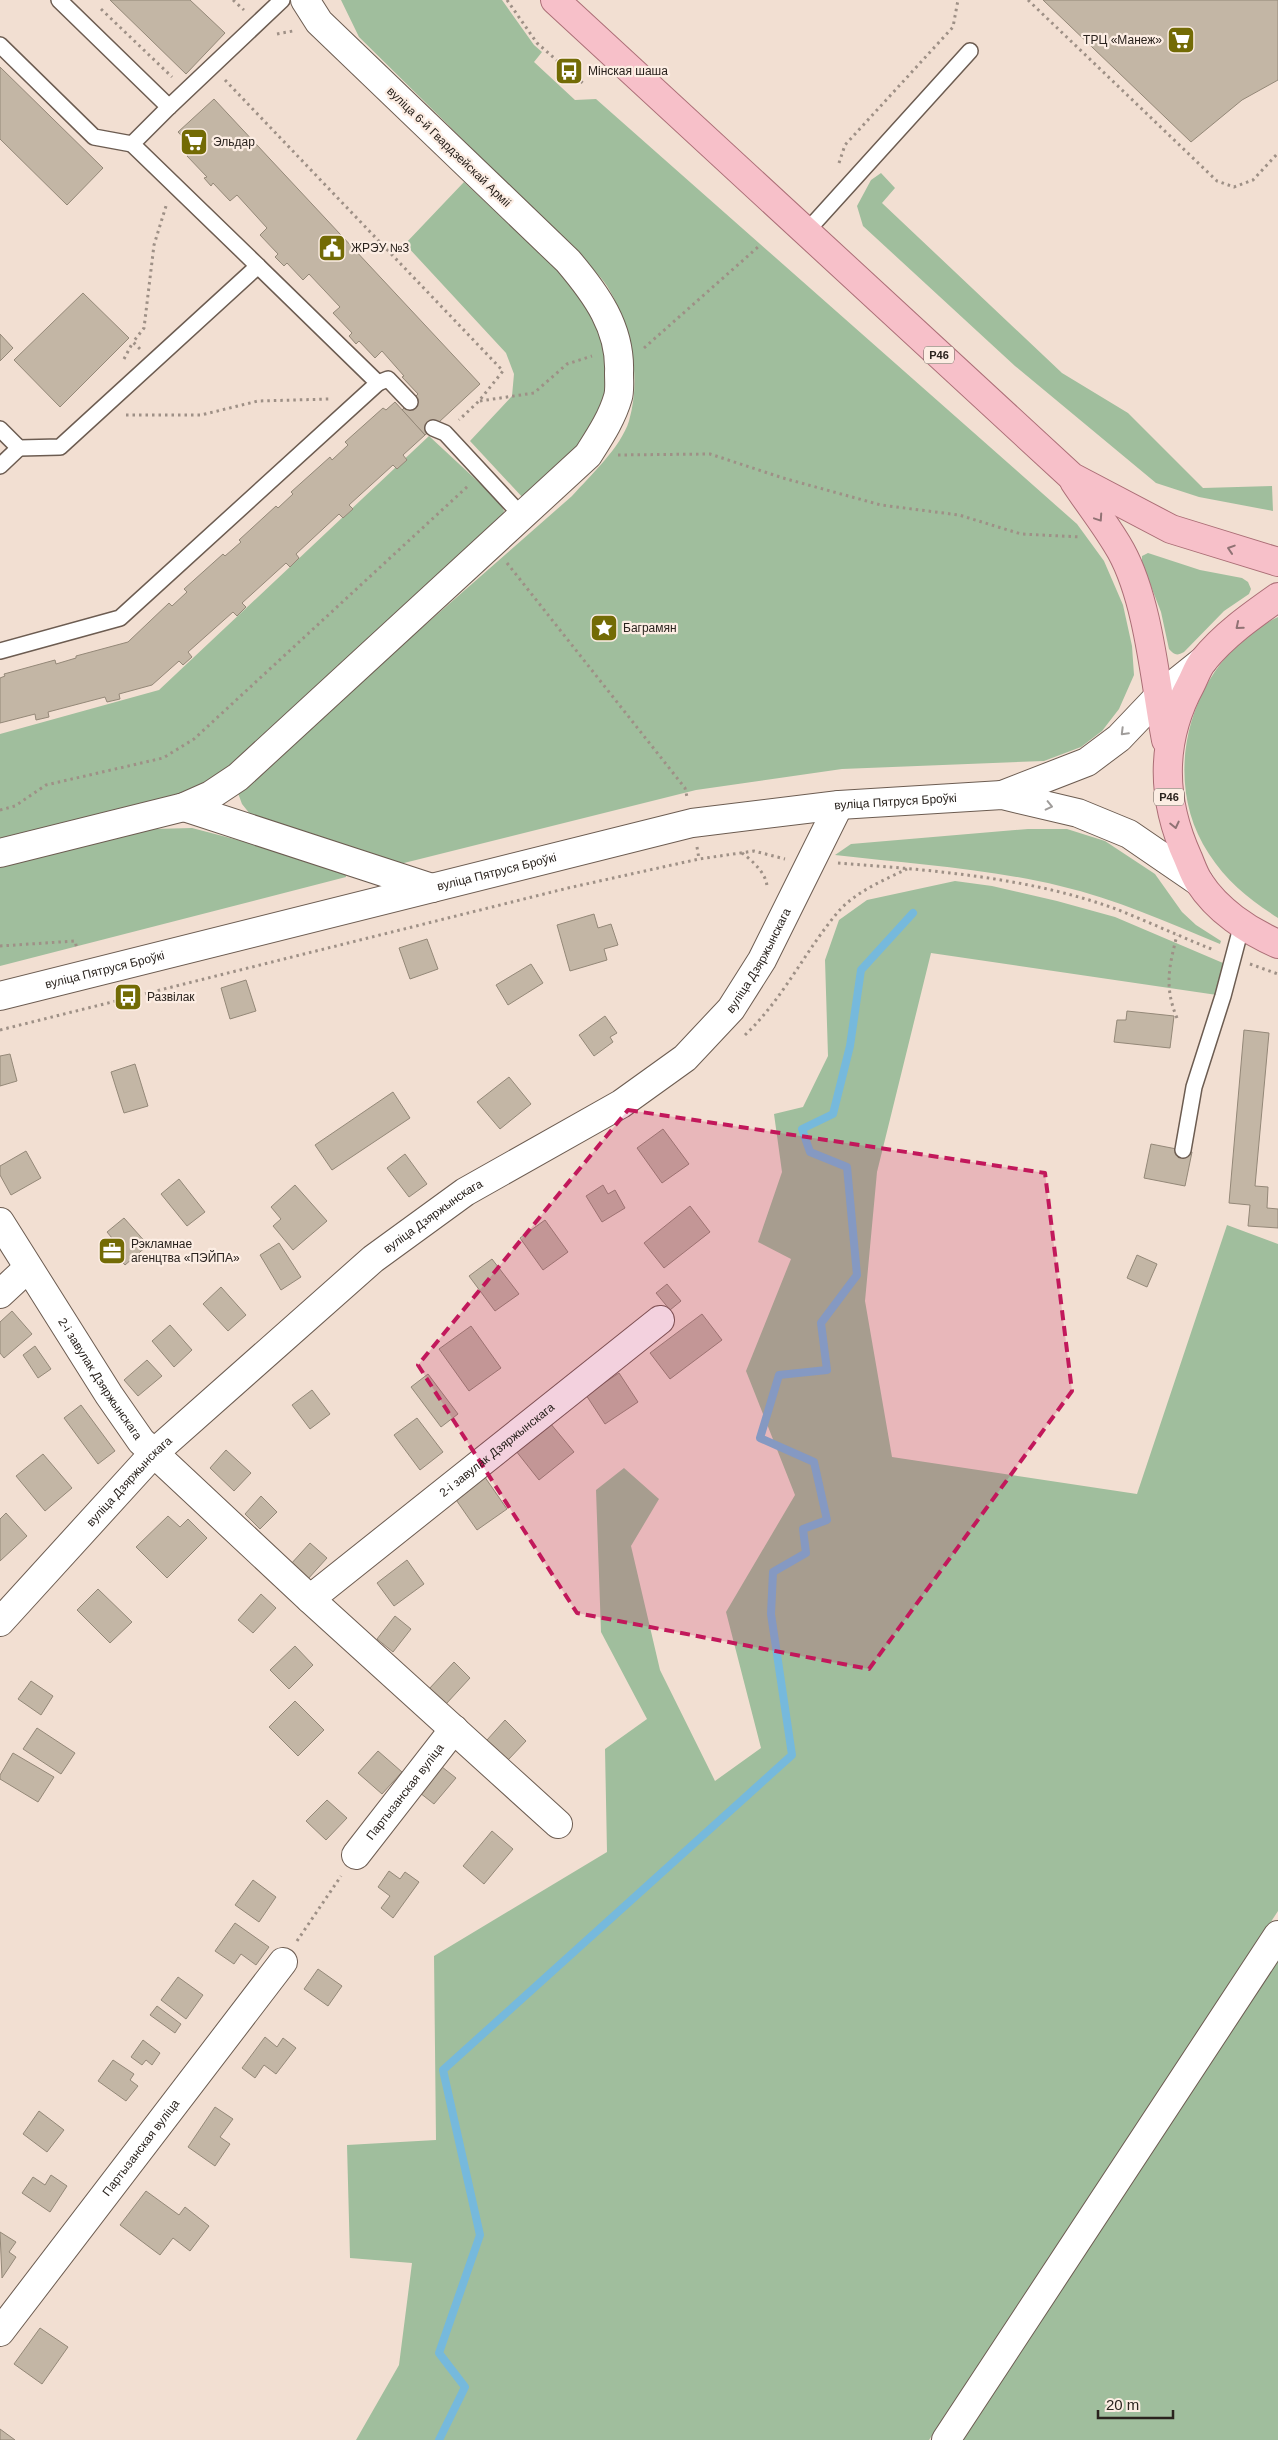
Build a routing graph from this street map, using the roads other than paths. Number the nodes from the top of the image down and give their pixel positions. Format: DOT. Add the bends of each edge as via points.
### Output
graph roads {
  1 [pos="59,0"];
  2 [pos="282,0"];
  3 [pos="305,0"];
  4 [pos="554,0"];
  5 [pos="0,45"];
  6 [pos="970,51"];
  7 [pos="169,107"];
  8 [pos="132,144"];
  9 [pos="806,232"];
  10 [pos="258,266"];
  11 [pos="378,383"];
  12 [pos="410,402"];
  13 [pos="0,429"];
  14 [pos="439,430"];
  15 [pos="19,448"];
  16 [pos="0,466"];
  17 [pos="1072,477"];
  18 [pos="522,516"];
  19 [pos="1278,562"];
  20 [pos="1278,597"];
  21 [pos="0,651"];
  22 [pos="1202,661"];
  23 [pos="1158,697"];
  24 [pos="1168,751"];
  25 [pos="1002,795"];
  26 [pos="839,804"];
  27 [pos="184,807"];
  28 [pos="0,853"];
  29 [pos="1199,882"];
  30 [pos="432,888"];
  31 [pos="1242,924"];
  32 [pos="1278,944"];
  33 [pos="0,996"];
  34 [pos="1183,1150"];
  35 [pos="0,1222"];
  36 [pos="28,1268"];
  37 [pos="0,1294"];
  38 [pos="660,1320"];
  39 [pos="154,1453"];
  40 [pos="310,1599"];
  41 [pos="0,1622"];
  42 [pos="454,1729"];
  43 [pos="558,1824"];
  44 [pos="356,1855"];
  45 [pos="1278,1934"];
  46 [pos="283,1962"];
  47 [pos="0,2332"];
  48 [pos="946,2440"];
  1 -- 7 [label="lane"];
  2 -- 7 [label="lane"];
  3 -- 18 [label="street, вуліца 6-й Гвардзейскай Арміі" via="320,22 561,254 594,292 612,326 620,363 619,396 606,428 588,455"];
  4 -- 9 [label="main road, Р46"];
  5 -- 8 [label="lane" via="94,138"];
  6 -- 9 [label="lane"];
  7 -- 8 [label="lane"];
  8 -- 10 [label="lane"];
  9 -- 17 [label="main road, Р46"];
  10 -- 11 [label="lane"];
  10 -- 15 [label="lane" via="60,447"];
  11 -- 12 [label="lane" via="388,379"];
  11 -- 21 [label="lane" via="120,618"];
  13 -- 15 [label="lane"];
  14 -- 18 [label="lane"];
  15 -- 16 [label="lane"];
  19 -- 17 [label="main road, Р46, one-way" via="1170,529"];
  17 -- 23 [label="main road, Р46, one-way" via="1121,551 1141,609"];
  18 -- 27 [label="street, вуліца 6-й Гвардзейскай Арміі" via="238,777 211,795"];
  20 -- 22 [label="main road, Р46, one-way" via="1237,626"];
  22 -- 23 [label="street, вуліца Пятруся Броўкі"];
  22 -- 24 [label="main road, Р46" via="1177,708"];
  23 -- 24 [label="main road, Р46"];
  23 -- 25 [label="street, вуліца Пятруся Броўкі, one-way" via="1119,738 1086,762"];
  24 -- 29 [label="main road, Р46, one-way" via="1167,789 1176,833"];
  25 -- 26 [label="street, вуліца Пятруся Броўкі"];
  25 -- 29 [label="street, вуліца Пятруся Броўкі, one-way" via="1078,813 1129,834"];
  26 -- 30 [label="street, вуліца Пятруся Броўкі" via="692,823"];
  26 -- 39 [label="street, вуліца Дзяржынскага" via="762,960 731,1009 685,1058 621,1104 465,1192 373,1259"];
  27 -- 28 [label="street, вуліца 6-й Гвардзейскай Арміі"];
  27 -- 30 [label="street"];
  29 -- 31 [label="main road, Р46" via="1223,910"];
  30 -- 33 [label="street, вуліца Пятруся Броўкі"];
  31 -- 32 [label="main road, Р46" via="1256,935"];
  31 -- 34 [label="lane" via="1194,1087"];
  35 -- 36 [label="street, 2-і завулак Дзяржынскага"];
  36 -- 37 [label="street"];
  36 -- 39 [label="street, 2-і завулак Дзяржынскага" via="109,1395 141,1441"];
  38 -- 40 [label="street, 2-і завулак Дзяржынскага"];
  39 -- 40 [label="street, 2-і завулак Дзяржынскага"];
  39 -- 41 [label="street, вуліца Дзяржынскага"];
  40 -- 42 [label="street, 2-і завулак Дзяржынскага"];
  42 -- 43 [label="street, 2-і завулак Дзяржынскага"];
  42 -- 44 [label="street, Партызанская вуліца"];
  45 -- 48 [label="street"];
  46 -- 47 [label="street, Партызанская вуліца"];
}
